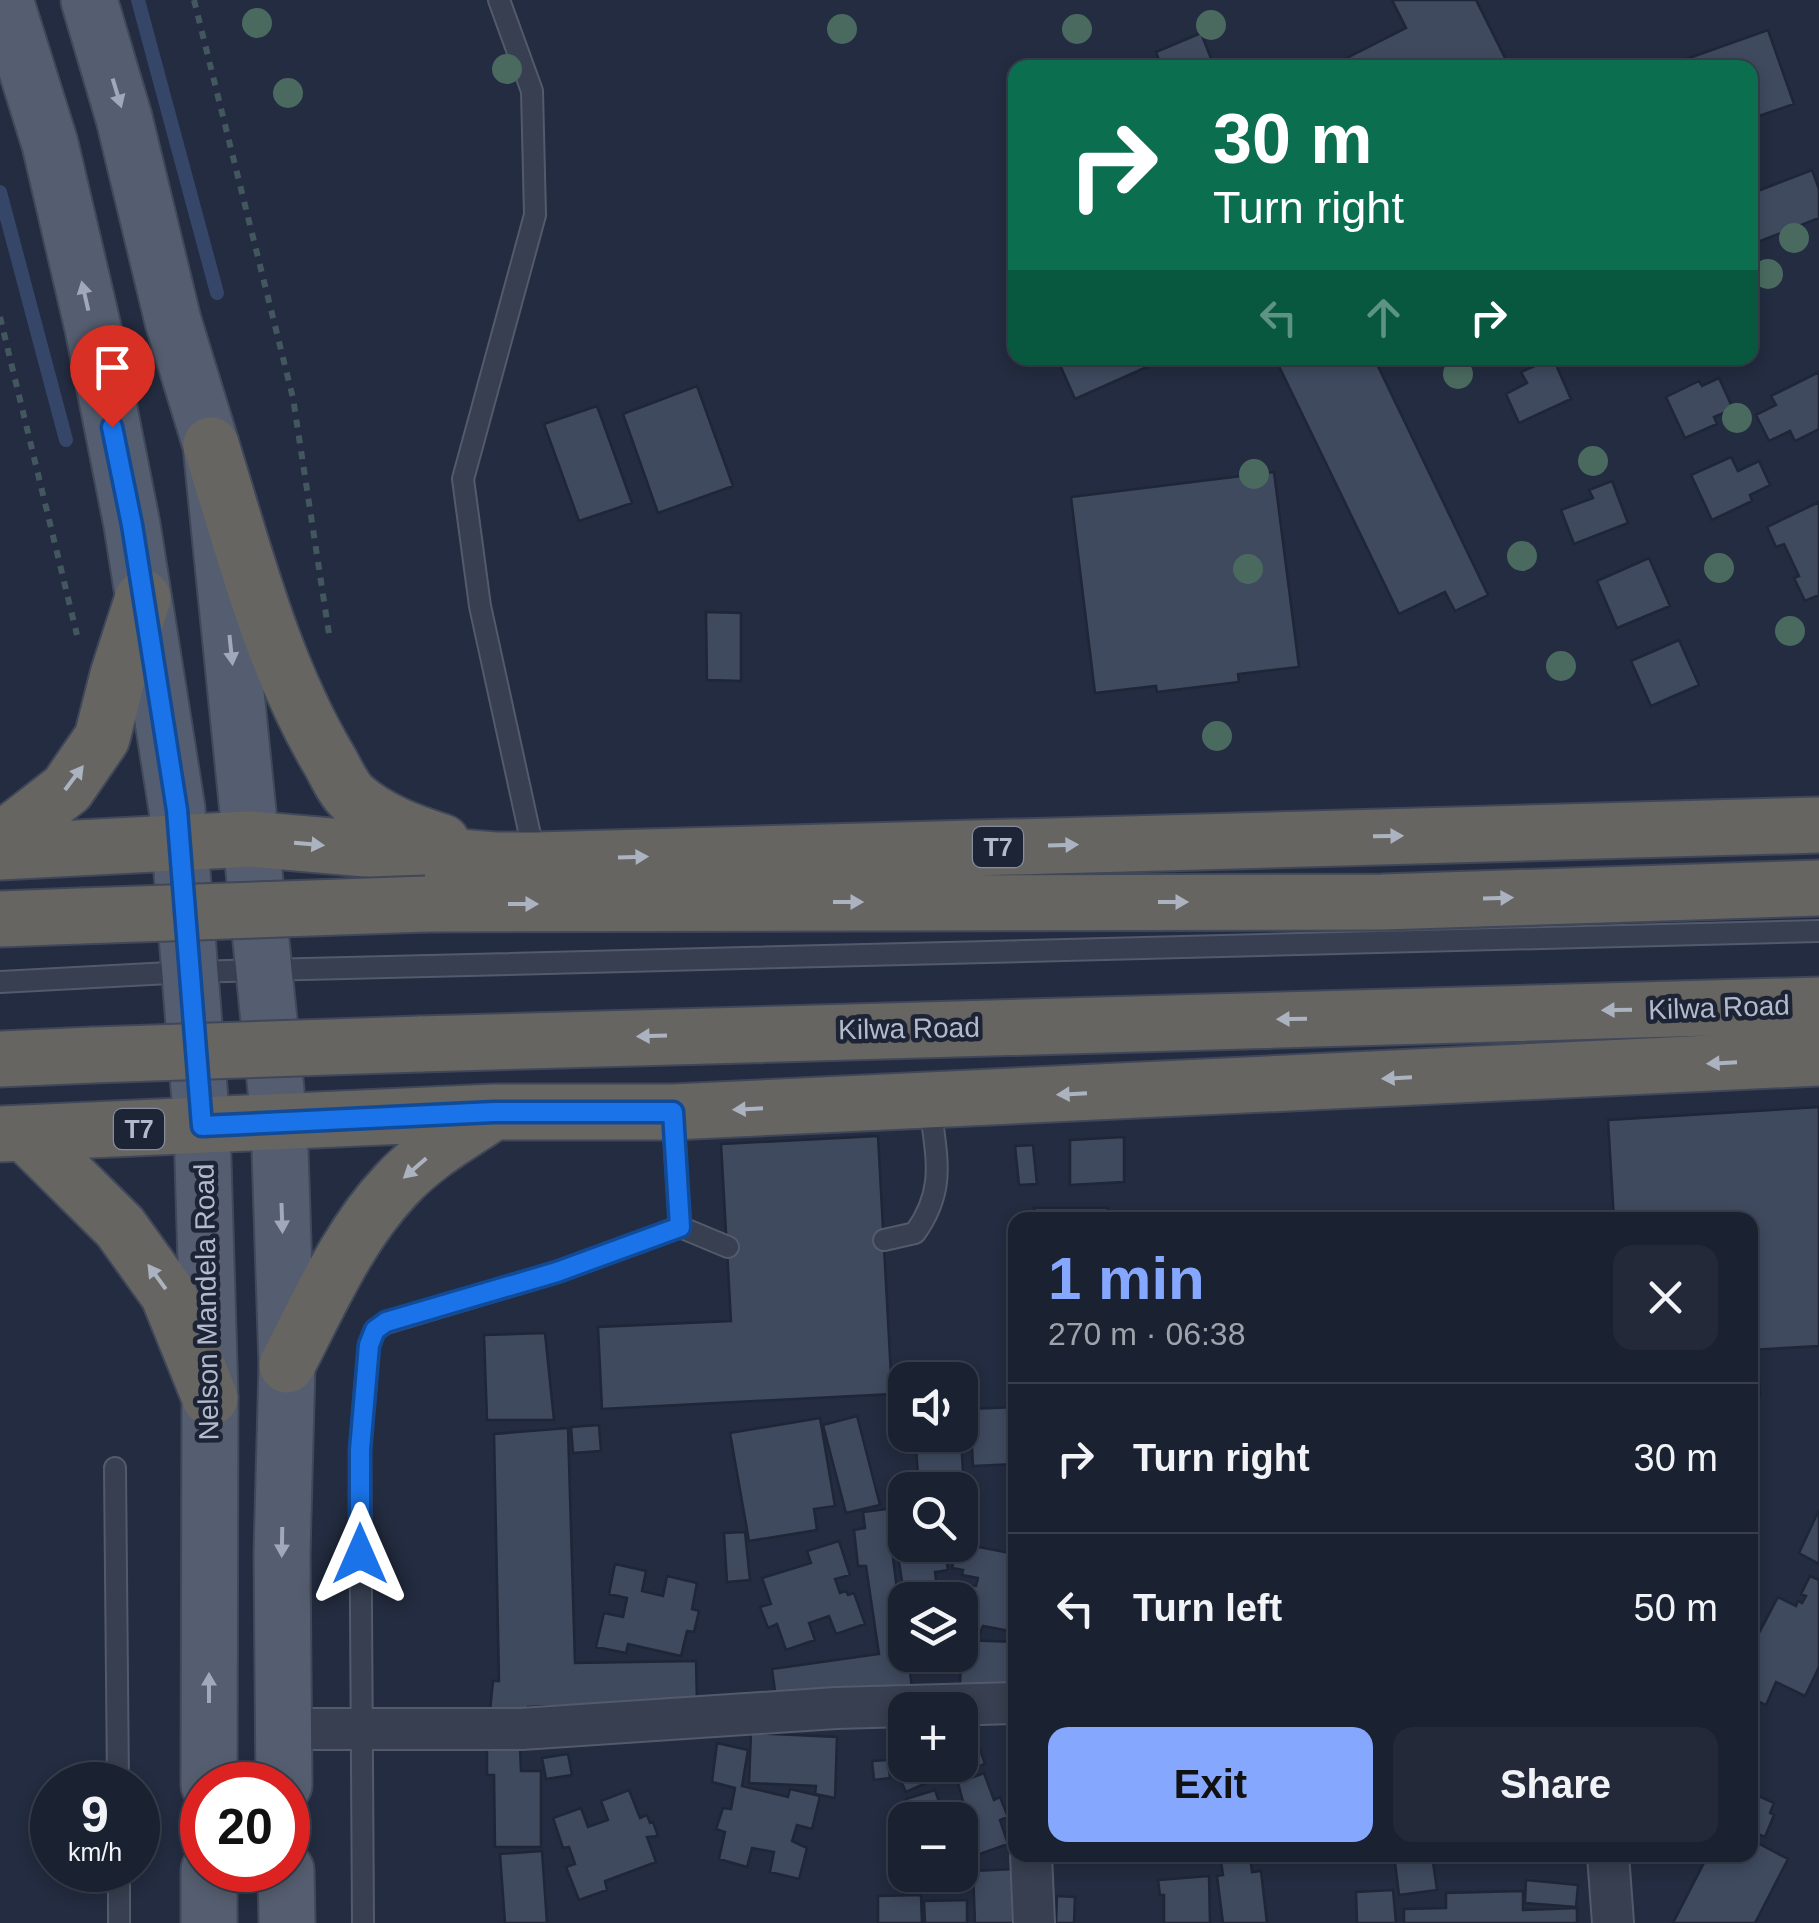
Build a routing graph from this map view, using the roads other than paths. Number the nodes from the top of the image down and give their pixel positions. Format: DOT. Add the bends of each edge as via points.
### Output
graph roads {
  1 [pos="5,0"];
  2 [pos="89,0"];
  3 [pos="499,0"];
  4 [pos="211,445"];
  5 [pos="143,598"];
  6 [pos="1819,825"];
  7 [pos="250,839"];
  8 [pos="0,841"];
  9 [pos="177,844"];
  10 [pos="0,852"];
  11 [pos="515,860"];
  12 [pos="1819,888"];
  13 [pos="0,919"];
  14 [pos="1819,931"];
  15 [pos="264,971"];
  16 [pos="188,972"];
  17 [pos="0,982"];
  18 [pos="1819,1005"];
  19 [pos="1819,1058"];
  20 [pos="0,1059"];
  21 [pos="930,1100"];
  22 [pos="494,1112"];
  23 [pos="673,1112"];
  24 [pos="279,1120"];
  25 [pos="202,1126"];
  26 [pos="13,1134"];
  27 [pos="680,1227"];
  28 [pos="884,1240"];
  29 [pos="728,1247"];
  30 [pos="287,1366"];
  31 [pos="210,1398"];
  32 [pos="115,1468"];
  33 [pos="1008,1702"];
  34 [pos="284,1729"];
  35 [pos="360,1730"];
  36 [pos="118,1762"];
  37 [pos="209,1762"];
  38 [pos="284,1762"];
  39 [pos="1031,1862"];
  40 [pos="1609,1862"];
  41 [pos="119,1892"];
  42 [pos="209,1892"];
  43 [pos="286,1892"];
  44 [pos="119,1923"];
  45 [pos="208,1923"];
  46 [pos="286,1923"];
  47 [pos="363,1923"];
  48 [pos="1034,1923"];
  49 [pos="1613,1923"];
  5 -- 1 [label="main road, Nelson Mandela Road, one-way" via="54,162"];
  2 -- 4 [label="main road, one-way"];
  3 -- 11 [label="lane" via="532,91 536,215 463,479"];
  4 -- 7 [label="main road, one-way"];
  4 -- 11 [label="highway" via="281,662 303,716 351,797 399,828"];
  8 -- 5 [label="highway, one-way" via="67,789 102,738"];
  5 -- 9 [label="main road, Nelson Mandela Road"];
  11 -- 6 [label="highway, T7, one-way"];
  7 -- 9 [label="highway, T7"];
  7 -- 11 [label="highway, T7, one-way"];
  7 -- 15 [label="main road"];
  9 -- 10 [label="highway, T7"];
  9 -- 16 [label="main road, Nelson Mandela Road"];
  13 -- 12 [label="highway, T7, one-way, bridge" via="426,904 1382,902"];
  14 -- 15 [label="lane"];
  15 -- 16 [label="lane"];
  15 -- 24 [label="main road"];
  16 -- 17 [label="lane"];
  16 -- 25 [label="main road, Nelson Mandela Road"];
  18 -- 20 [label="highway, Kilwa Road, one-way, bridge"];
  19 -- 21 [label="highway, T7, one-way"];
  21 -- 23 [label="highway, T7, one-way"];
  21 -- 28 [label="lane" via="938,1188 931,1210 915,1233"];
  22 -- 23 [label="highway, T7"];
  22 -- 24 [label="highway, T7"];
  22 -- 30 [label="highway, one-way" via="395,1185 351,1244"];
  23 -- 27 [label="lane"];
  24 -- 25 [label="highway, T7"];
  24 -- 30 [label="main road, one-way"];
  25 -- 26 [label="highway, T7"];
  25 -- 31 [label="main road, Nelson Mandela Road"];
  31 -- 26 [label="highway, one-way" via="168,1294 120,1227"];
  27 -- 29 [label="lane"];
  27 -- 35 [label="lane" via="375,1330 360,1450"];
  30 -- 34 [label="main road, one-way"];
  37 -- 31 [label="main road, Nelson Mandela Road, one-way"];
  32 -- 36 [label="lane"];
  33 -- 35 [label="street" via="521,1729"];
  34 -- 35 [label="street"];
  34 -- 38 [label="main road"];
  35 -- 47 [label="lane"];
  39 -- 48 [label="street"];
  40 -- 49 [label="street"];
  41 -- 44 [label="lane"];
  42 -- 45 [label="main road"];
  43 -- 46 [label="main road"];
}
